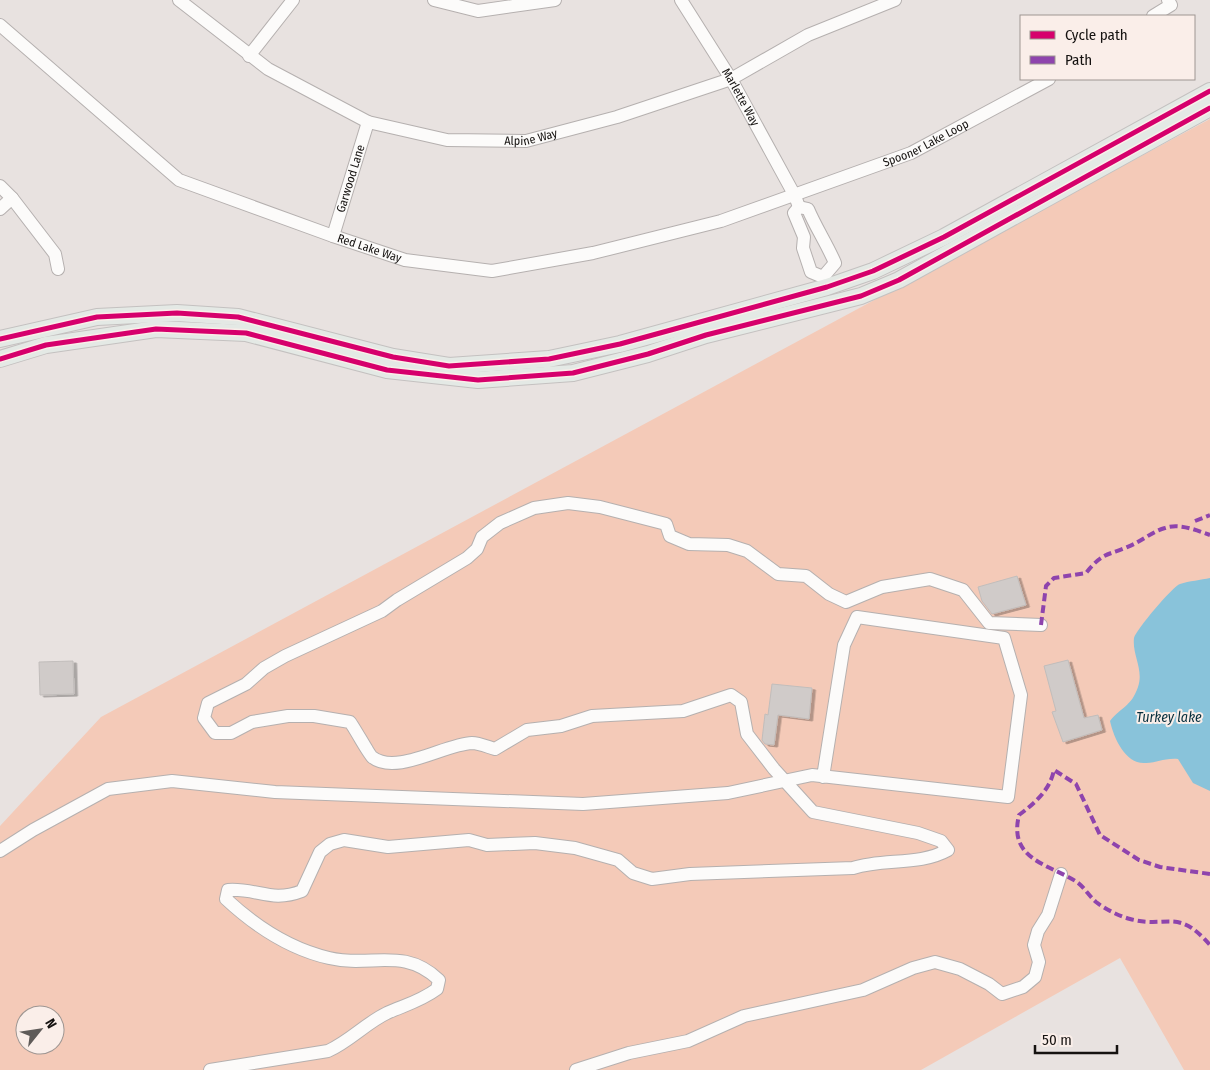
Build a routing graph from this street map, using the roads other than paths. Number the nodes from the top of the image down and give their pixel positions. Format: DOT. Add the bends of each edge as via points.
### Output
graph roads {
  1 [pos="180,0"];
  2 [pos="293,0"];
  3 [pos="434,0"];
  4 [pos="555,0"];
  5 [pos="681,0"];
  6 [pos="895,0"];
  7 [pos="1168,0"];
  8 [pos="497,5"];
  9 [pos="1155,15"];
  10 [pos="0,25"];
  11 [pos="249,56"];
  12 [pos="731,79"];
  13 [pos="1047,80"];
  14 [pos="1210,91"];
  15 [pos="1210,108"];
  16 [pos="368,122"];
  17 [pos="0,186"];
  18 [pos="12,198"];
  19 [pos="797,201"];
  20 [pos="0,209"];
  21 [pos="818,231"];
  22 [pos="333,236"];
  23 [pos="804,237"];
  24 [pos="58,269"];
  25 [pos="825,282"];
  26 [pos="832,303"];
  27 [pos="0,338"];
  28 [pos="0,359"];
  29 [pos="1041,625"];
  30 [pos="823,777"];
  31 [pos="785,781"];
  32 [pos="0,851"];
  33 [pos="1061,874"];
  34 [pos="210,1070"];
  35 [pos="576,1070"];
  1 -- 11 [label="street, Alpine Way"];
  2 -- 11 [label="street"];
  3 -- 8 [label="street" via="478,11"];
  4 -- 8 [label="street"];
  5 -- 12 [label="street, Marlette Way"];
  6 -- 12 [label="street, Alpine Way" via="808,35"];
  7 -- 9 [label="street" via="1171,5"];
  10 -- 22 [label="street, Red Lake Way" via="178,180"];
  11 -- 16 [label="street, Alpine Way"];
  12 -- 16 [label="street, Alpine Way" via="617,117 526,142 447,140"];
  12 -- 19 [label="street, Marlette Way"];
  13 -- 19 [label="street, Spooner Lake Loop" via="911,153"];
  14 -- 25 [label="main road" via="944,237 874,271"];
  15 -- 26 [label="main road" via="899,280 861,296"];
  16 -- 22 [label="street, Garwood Lane"];
  17 -- 18 [label="street"];
  18 -- 20 [label="street"];
  18 -- 24 [label="street" via="55,254"];
  19 -- 21 [label="street" via="808,208"];
  19 -- 22 [label="street, Red Lake Way" via="593,253 492,271 405,260"];
  19 -- 23 [label="street" via="794,213"];
  21 -- 23 [label="street"];
  21 -- 25 [label="street" via="824,237 835,264"];
  23 -- 25 [label="street" via="803,248 811,272"];
  25 -- 26 [label="main road"];
  25 -- 27 [label="main road" via="620,344 549,360 440,364 394,356 238,317 177,312 97,317"];
  26 -- 28 [label="main road" via="573,373 488,380 388,370 246,333 156,329 46,345"];
  29 -- 31 [label="street" via="989,623 963,590 930,579 882,587 846,602 829,594 806,576 778,574 747,551 728,544 689,544 670,536 666,524 600,507 568,503 534,508 500,524 482,537 478,549 467,558 382,611 285,656 246,684 208,703 204,718 215,733 231,733 252,722 288,716 314,716 350,722 372,757 391,765 474,743 495,749 527,730 562,726 592,716 683,711 731,695 741,702 747,734"];
  30 -- 30 [label="street" via="1008,797 1021,695 1004,638 857,617 844,645"];
  30 -- 31 [label="street" via="812,775"];
  31 -- 32 [label="street" via="728,793 583,804 275,792 172,781 108,790"];
  31 -- 34 [label="street" via="812,812 918,833 940,841 948,850 935,857 870,863 853,868 690,874 652,879 634,873 618,860 575,848 535,844 487,845 469,840 388,847 344,840 330,844 320,852 302,891 278,897 244,889 228,890 226,899 271,934 300,948 330,958 402,960 427,968 439,980 437,989 408,1006 387,1013 343,1044 328,1050"];
  33 -- 35 [label="street" via="1034,945 1039,962 1035,976 1023,987 1002,994 960,969 935,962 863,990 744,1016 688,1041 629,1053"];
}
